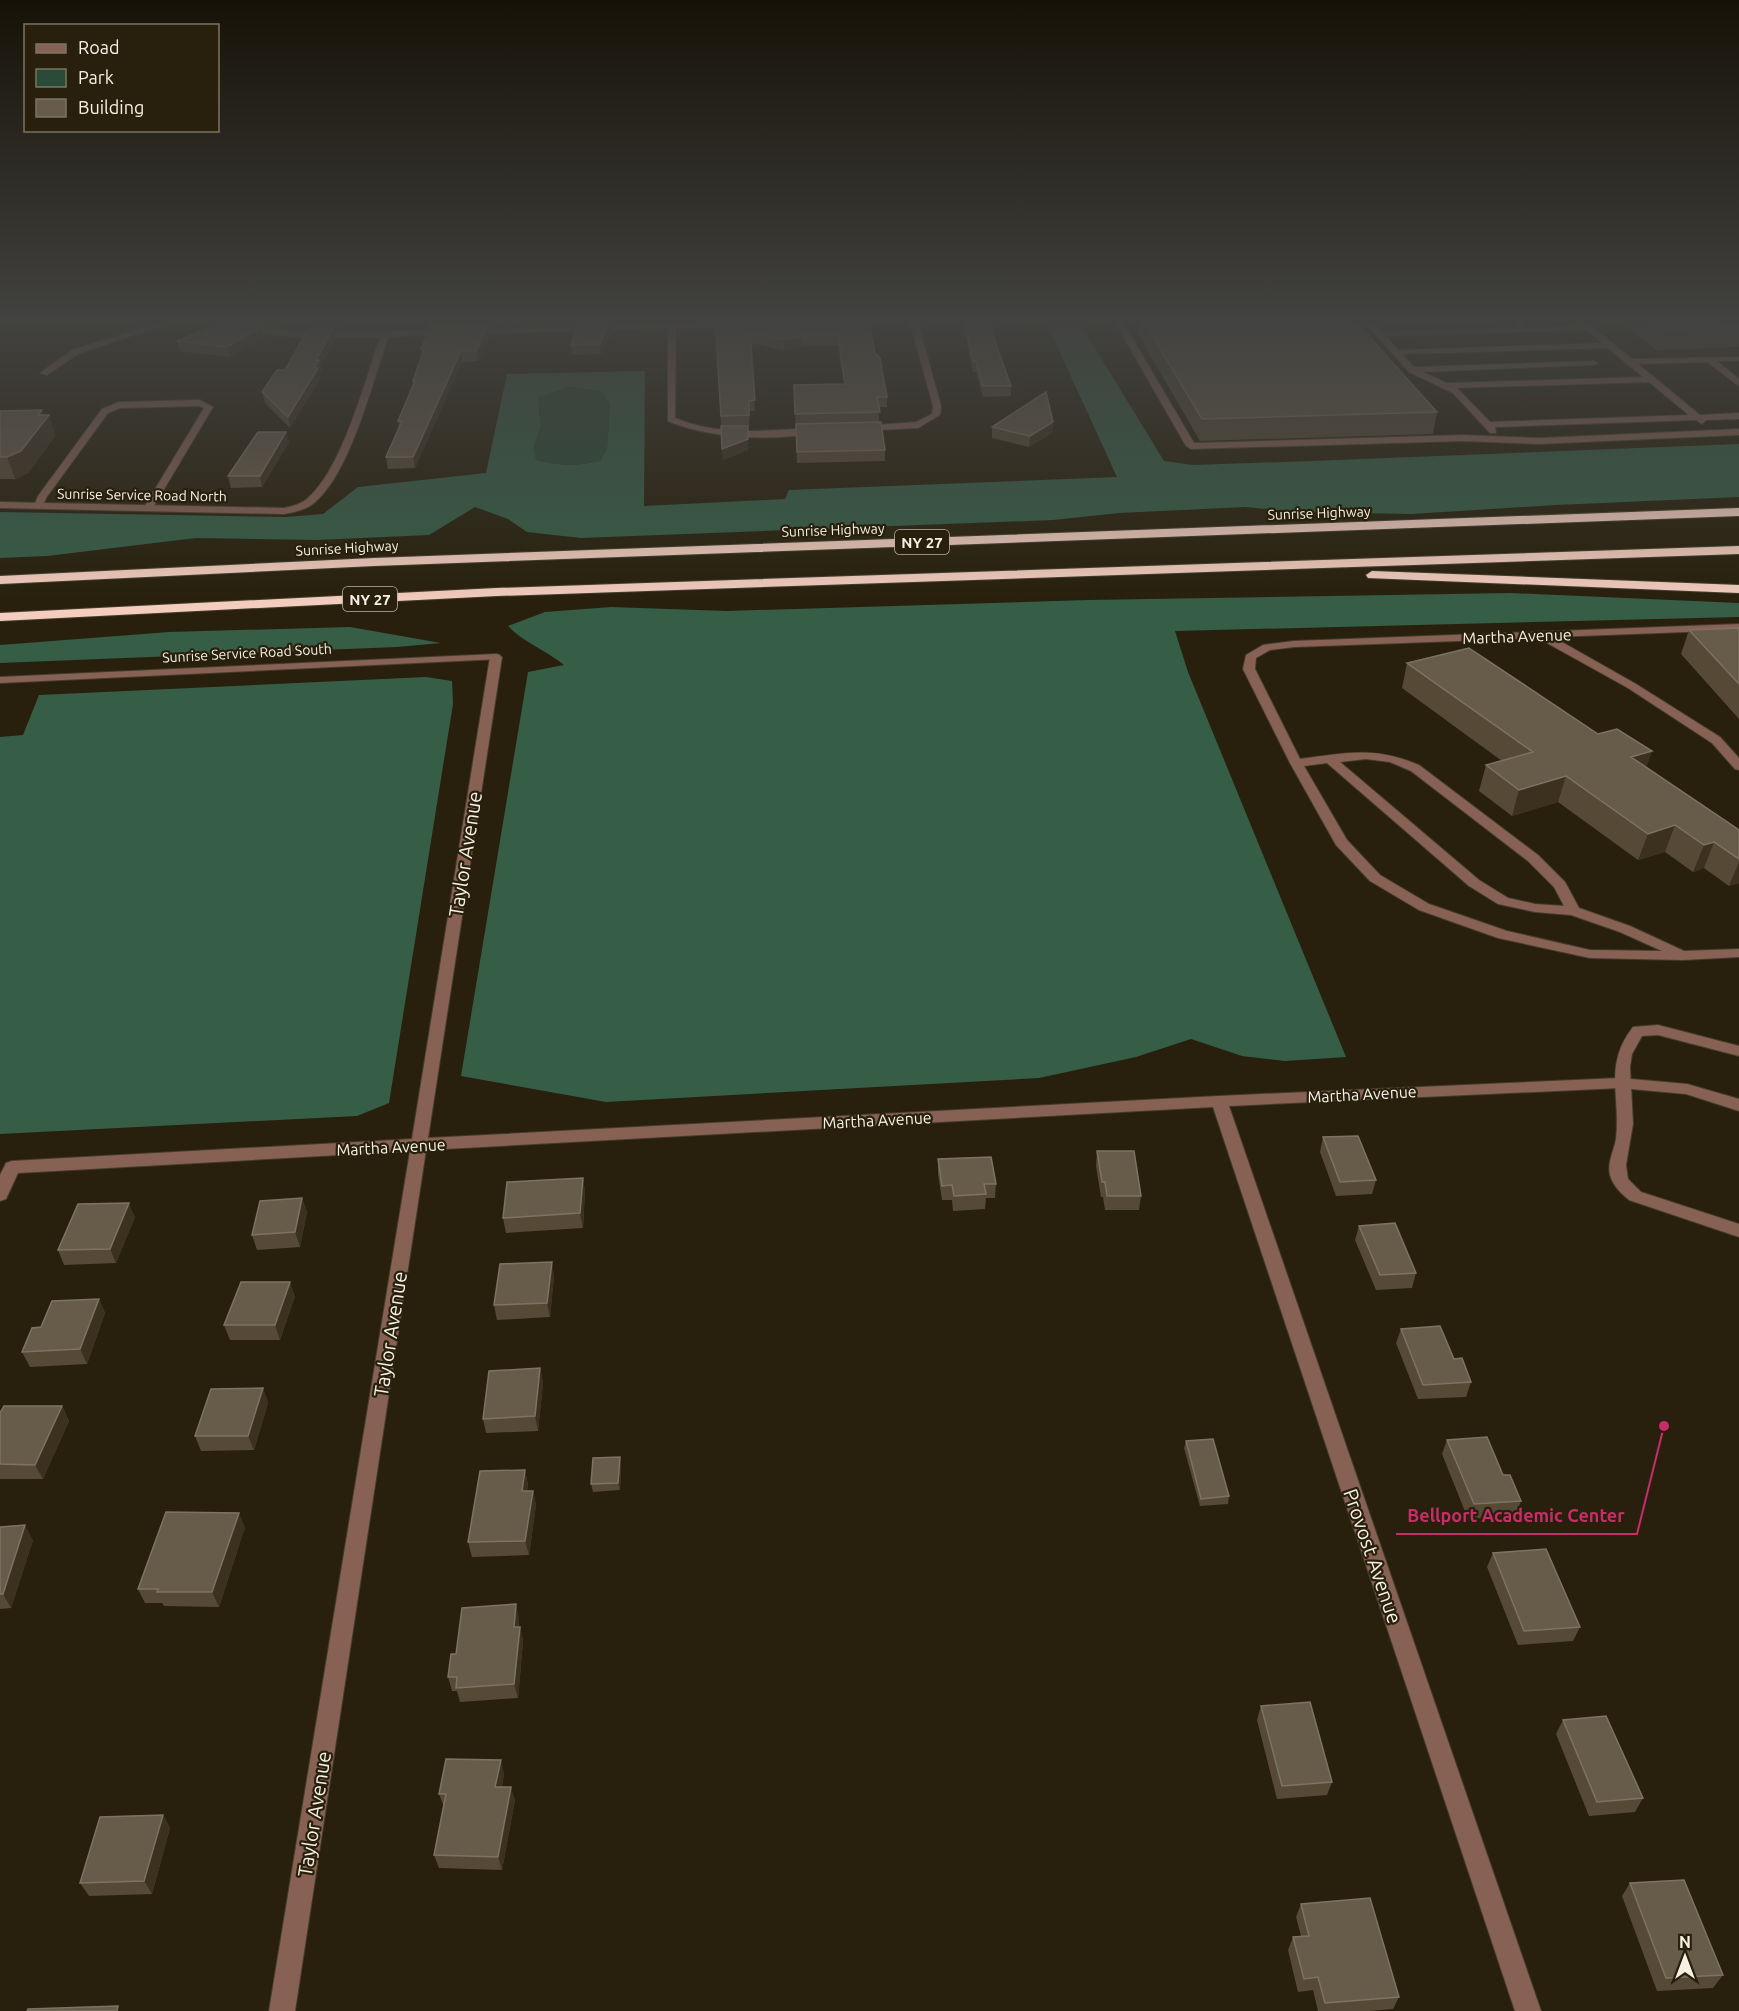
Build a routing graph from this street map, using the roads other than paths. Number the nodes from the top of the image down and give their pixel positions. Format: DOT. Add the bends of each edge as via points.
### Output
graph roads {
  1 [pos="102,416"];
  2 [pos="204,416"];
  3 [pos="356,416"];
  4 [pos="671,416"];
  5 [pos="935,416"];
  6 [pos="1174,416"];
  7 [pos="1479,416"];
  8 [pos="1695,416"];
  9 [pos="1739,416"];
  10 [pos="1698,418"];
  11 [pos="1487,425"];
  12 [pos="847,429"];
  13 [pos="824,430"];
  14 [pos="1739,432"];
  15 [pos="1717,433"];
  16 [pos="1500,440"];
  17 [pos="0,505"];
  18 [pos="39,506"];
  19 [pos="148,508"];
  20 [pos="1739,513"];
  21 [pos="1739,550"];
  22 [pos="987,577"];
  23 [pos="0,580"];
  24 [pos="1739,589"];
  25 [pos="0,617"];
  26 [pos="1739,627"];
  27 [pos="1540,635"];
  28 [pos="496,657"];
  29 [pos="0,681"];
  30 [pos="1330,760"];
  31 [pos="1296,763"];
  32 [pos="1739,766"];
  33 [pos="1573,911"];
  34 [pos="1739,953"];
  35 [pos="1683,956"];
  36 [pos="1739,1051"];
  37 [pos="1620,1083"];
  38 [pos="1219,1101"];
  39 [pos="1739,1105"];
  40 [pos="420,1145"];
  41 [pos="0,1195"];
  42 [pos="1739,1231"];
  43 [pos="282,2011"];
  44 [pos="1528,2011"];
  1 -- 18 [label="street"];
  2 -- 19 [label="street"];
  3 -- 19 [label="street, Sunrise Service Road North" via="328,479 314,499 301,507 284,511"];
  4 -- 13 [label="street" via="688,427 717,432"];
  5 -- 12 [label="street" via="906,427"];
  6 -- 16 [label="street" via="1191,446"];
  7 -- 11 [label="street"];
  8 -- 10 [label="street"];
  9 -- 10 [label="street"];
  10 -- 11 [label="street"];
  10 -- 15 [label="street"];
  11 -- 16 [label="street"];
  14 -- 15 [label="street"];
  15 -- 16 [label="street"];
  17 -- 18 [label="street, Sunrise Service Road North"];
  18 -- 19 [label="street, Sunrise Service Road North"];
  20 -- 23 [label="highway, Sunrise Highway / NY 27" via="374,562"];
  21 -- 22 [label="highway, NY 27"];
  22 -- 24 [label="highway" via="1379,575"];
  22 -- 25 [label="highway, NY 27" via="497,592"];
  26 -- 27 [label="street, Martha Avenue"];
  27 -- 31 [label="street, Martha Avenue" via="1267,647 1250,657 1249,669"];
  27 -- 32 [label="street" via="1632,686 1716,740"];
  28 -- 29 [label="street, Sunrise Service Road South"];
  28 -- 40 [label="street, Taylor Avenue"];
  30 -- 31 [label="street"];
  30 -- 33 [label="street" via="1474,883 1503,901"];
  30 -- 33 [label="street" via="1366,755 1393,759 1415,768 1533,858 1560,885"];
  31 -- 35 [label="street, Martha Avenue" via="1341,842 1375,878 1424,908 1503,935 1590,954"];
  33 -- 35 [label="street" via="1625,929"];
  34 -- 35 [label="street, Martha Avenue"];
  36 -- 37 [label="street" via="1658,1030 1638,1031 1629,1039"];
  37 -- 38 [label="street, Martha Avenue"];
  37 -- 39 [label="street, Martha Avenue" via="1687,1089"];
  37 -- 42 [label="street" via="1625,1116 1618,1174 1624,1186 1635,1196"];
  38 -- 40 [label="street, Martha Avenue"];
  38 -- 44 [label="street, Provost Avenue"];
  40 -- 41 [label="street, Martha Avenue" via="12,1167"];
  40 -- 43 [label="street, Taylor Avenue"];
}
